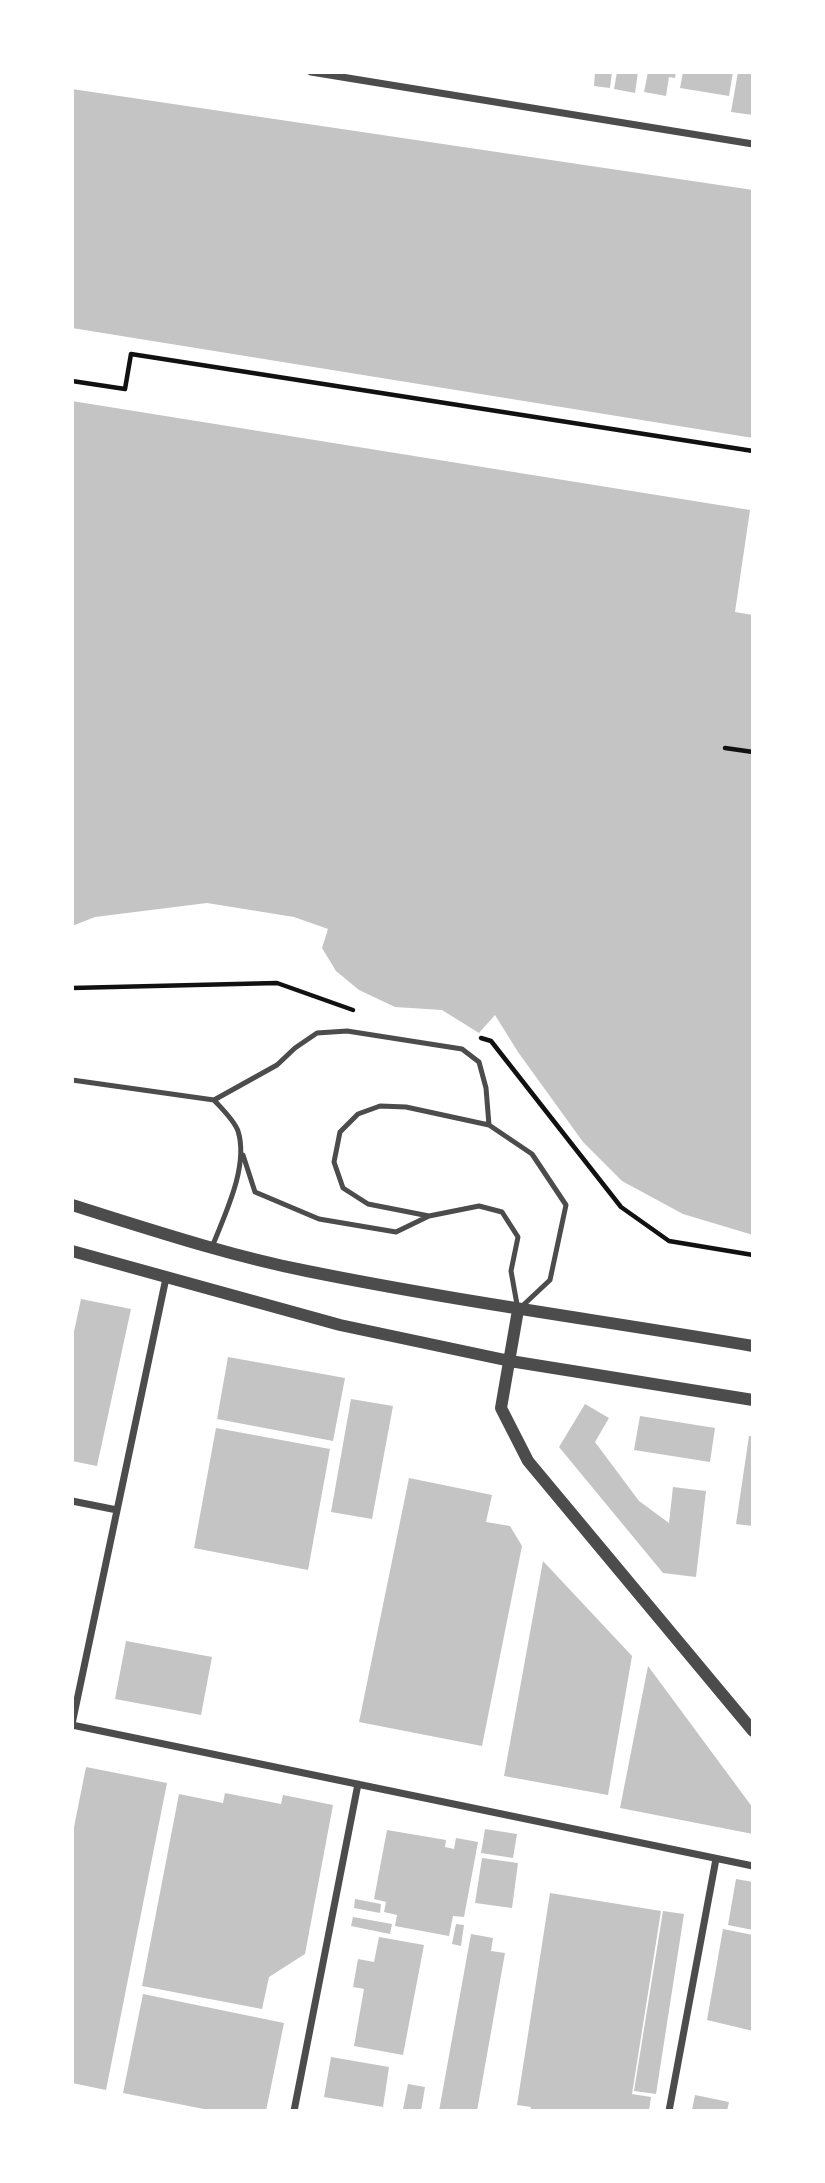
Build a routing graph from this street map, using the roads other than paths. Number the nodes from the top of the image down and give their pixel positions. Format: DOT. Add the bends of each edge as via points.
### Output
graph roads {
  1 [pos="311,72"];
  2 [pos="753,144"];
  3 [pos="72,1080"];
  4 [pos="214,1100"];
  5 [pos="489,1125"];
  6 [pos="243,1155"];
  7 [pos="72,1205"];
  8 [pos="429,1216"];
  9 [pos="212,1247"];
  10 [pos="72,1251"];
  11 [pos="166,1278"];
  12 [pos="518,1310"];
  13 [pos="753,1346"];
  14 [pos="510,1361"];
  15 [pos="753,1400"];
  16 [pos="72,1501"];
  17 [pos="117,1510"];
  18 [pos="72,1725"];
  19 [pos="753,1731"];
  20 [pos="358,1784"];
  21 [pos="716,1860"];
  22 [pos="753,1866"];
  23 [pos="294,2111"];
  24 [pos="668,2111"];
  1 -- 2 [label="street"];
  3 -- 4 [label="lane"];
  4 -- 5 [label="lane" via="277,1066 317,1033 347,1031 462,1049 479,1062"];
  4 -- 6 [label="lane" via="237,1128"];
  5 -- 8 [label="lane" via="380,1106 358,1114 340,1132 334,1163 343,1188 368,1204"];
  5 -- 12 [label="lane" via="532,1154 566,1205 550,1280"];
  6 -- 8 [label="lane" via="255,1192 319,1219 396,1232"];
  6 -- 9 [label="lane"];
  7 -- 9 [label="street"];
  8 -- 12 [label="lane" via="479,1206 502,1212 518,1237 511,1271"];
  9 -- 12 [label="street" via="305,1271"];
  10 -- 11 [label="street"];
  11 -- 14 [label="street" via="341,1325"];
  11 -- 17 [label="street"];
  12 -- 13 [label="street"];
  12 -- 14 [label="street"];
  14 -- 15 [label="street"];
  14 -- 19 [label="street" via="501,1408 528,1461"];
  16 -- 17 [label="street"];
  17 -- 18 [label="street"];
  18 -- 20 [label="street"];
  20 -- 21 [label="street"];
  20 -- 23 [label="street"];
  21 -- 22 [label="street"];
  21 -- 24 [label="street"];
}
